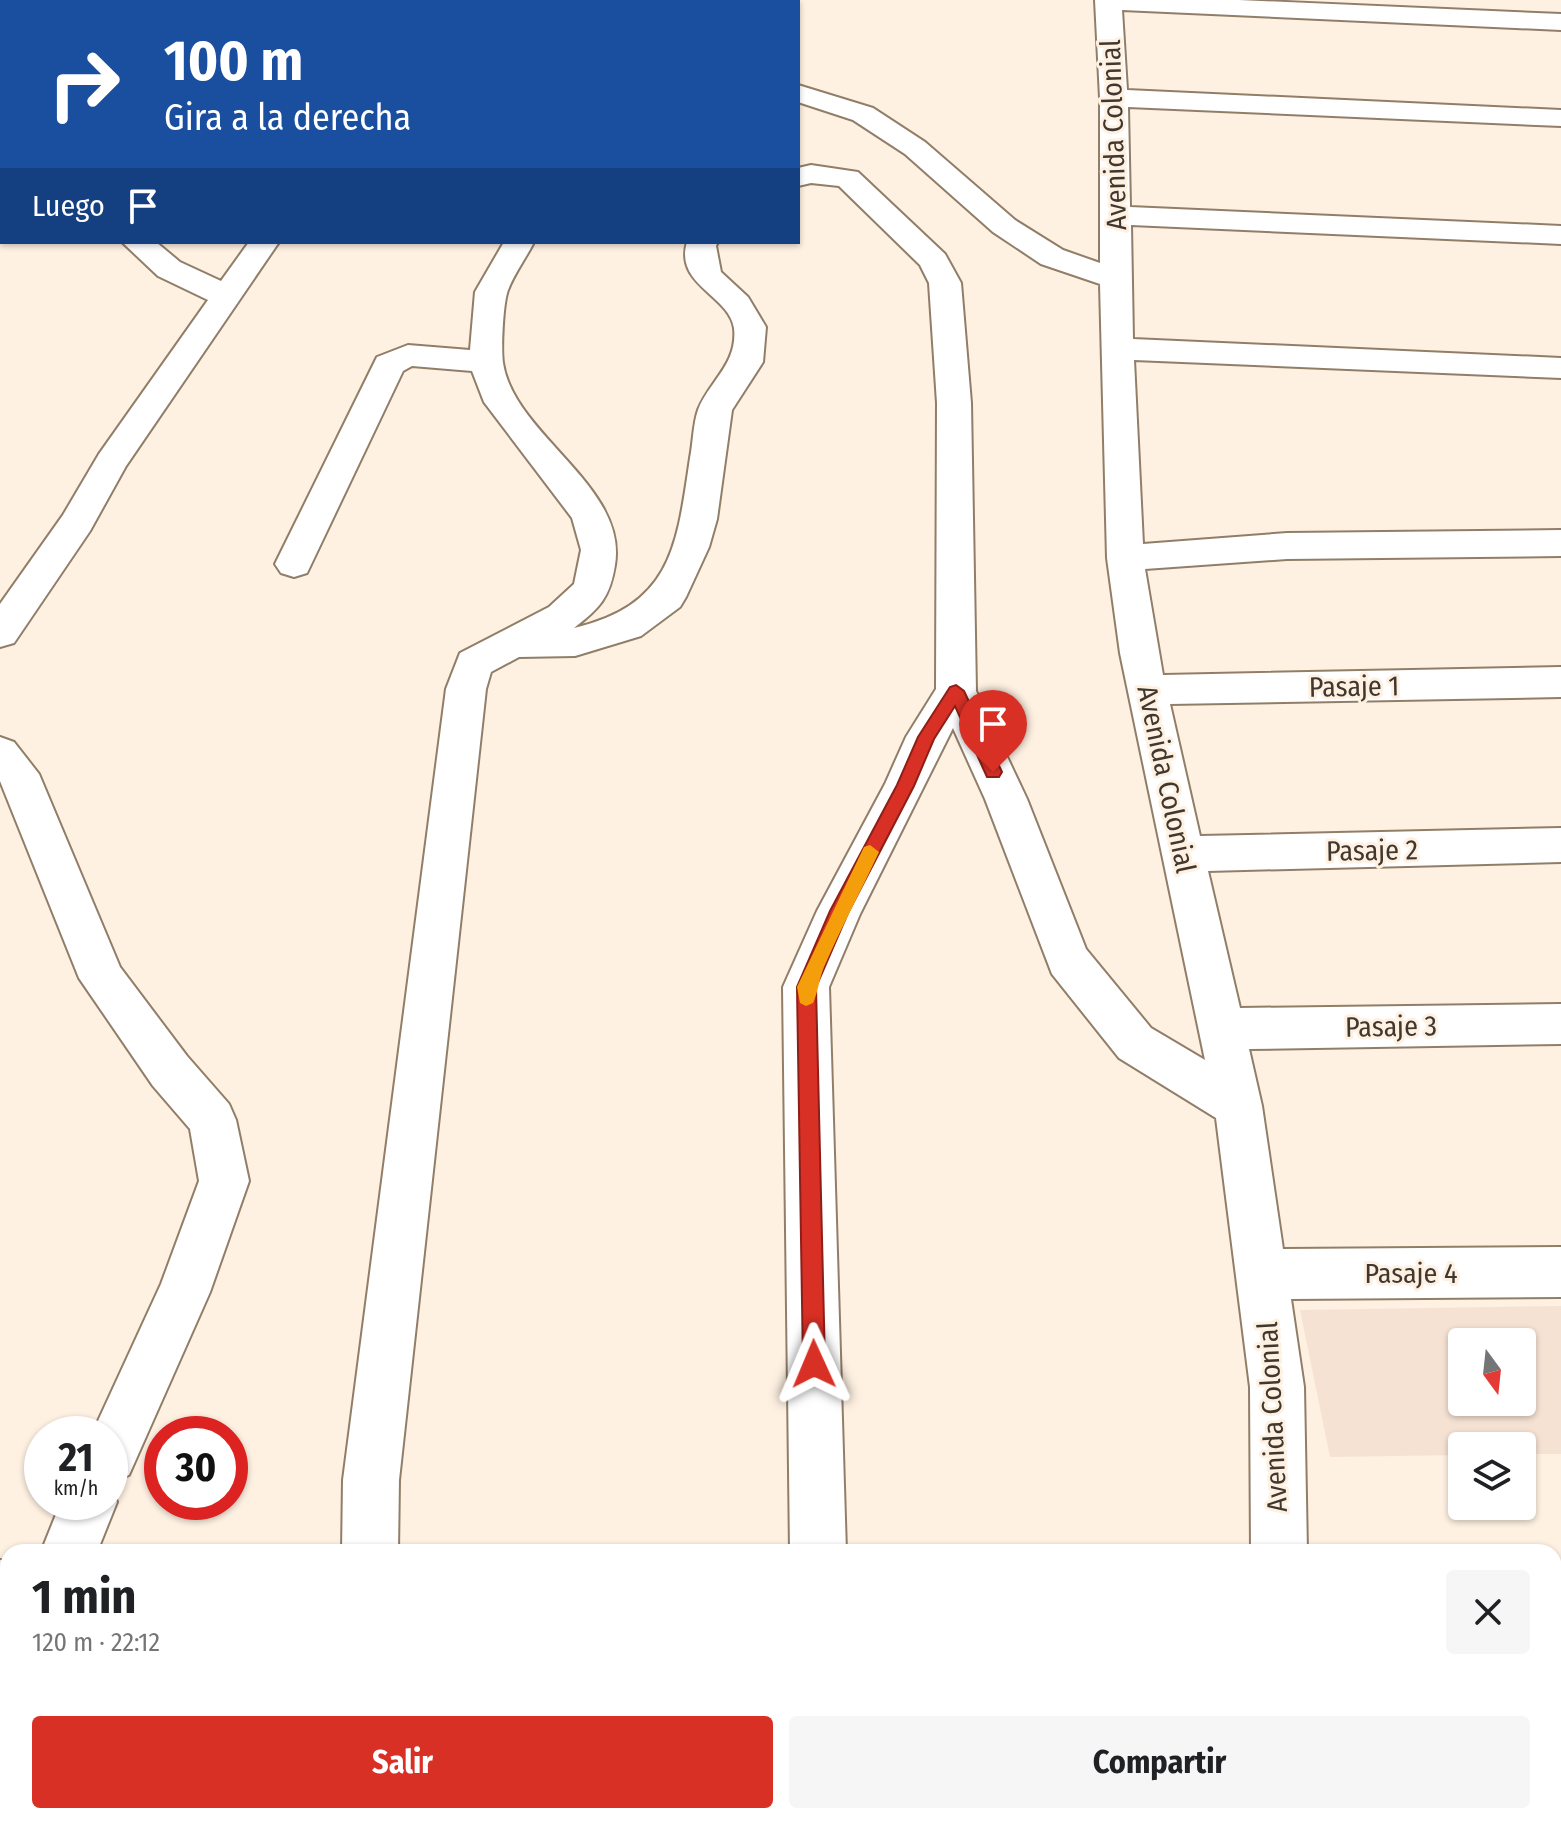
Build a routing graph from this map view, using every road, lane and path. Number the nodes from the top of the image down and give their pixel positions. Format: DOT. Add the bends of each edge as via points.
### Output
graph roads {
  1 [pos="1108,1"];
  2 [pos="1561,22"];
  3 [pos="800,94"];
  4 [pos="1114,98"];
  5 [pos="1561,118"];
  6 [pos="800,177"];
  7 [pos="1117,215"];
  8 [pos="1561,235"];
  9 [pos="139,244"];
  10 [pos="263,244"];
  11 [pos="518,244"];
  12 [pos="701,244"];
  13 [pos="1117,279"];
  14 [pos="228,297"];
  15 [pos="1117,349"];
  16 [pos="486,362"];
  17 [pos="1561,368"];
  18 [pos="1561,543"];
  19 [pos="1125,558"];
  20 [pos="294,564"];
  21 [pos="0,633"];
  22 [pos="505,644"];
  23 [pos="1561,682"];
  24 [pos="1147,690"];
  25 [pos="956,691"];
  26 [pos="0,753"];
  27 [pos="1561,845"];
  28 [pos="1184,854"];
  29 [pos="1561,1024"];
  30 [pos="1221,1029"];
  31 [pos="1238,1106"];
  32 [pos="1561,1272"];
  33 [pos="1262,1274"];
  34 [pos="128,1416"];
  35 [pos="82,1520"];
  36 [pos="72,1544"];
  37 [pos="370,1544"];
  38 [pos="818,1544"];
  39 [pos="1279,1544"];
  1 -- 2 [label="street"];
  1 -- 4 [label="street, Avenida Colonial"];
  3 -- 13 [label="street" via="863,114 915,148 1004,226 1052,257"];
  4 -- 5 [label="street"];
  4 -- 7 [label="street, Avenida Colonial"];
  6 -- 25 [label="street" via="848,178 934,261 945,283 954,403"];
  7 -- 8 [label="street"];
  7 -- 13 [label="street, Avenida Colonial"];
  9 -- 14 [label="street" via="169,269"];
  10 -- 14 [label="street"];
  11 -- 16 [label="street" via="491,292"];
  12 -- 22 [label="street" via="706,275 737,304 750,327 746,362 715,410 699,519 673,585 667,597 627,626 575,642"];
  13 -- 15 [label="street, Avenida Colonial"];
  14 -- 21 [label="street" via="111,462 77,522"];
  15 -- 17 [label="street"];
  15 -- 19 [label="street, Avenida Colonial"];
  16 -- 20 [label="street" via="408,355 389,364"];
  16 -- 22 [label="street" via="496,394 589,515 599,550 592,590 562,617"];
  18 -- 19 [label="street" via="1287,546"];
  19 -- 24 [label="street, Avenida Colonial"];
  22 -- 37 [label="street" via="474,663 466,689 371,1480"];
  23 -- 24 [label="street, Pasaje 1"];
  24 -- 28 [label="street, Avenida Colonial"];
  25 -- 31 [label="street" via="1006,799 1068,960 1135,1043"];
  25 -- 38 [label="street" via="926,737 806,987"];
  26 -- 34 [label="street" via="18,774 102,978 212,1120 224,1181 184,1292"];
  27 -- 28 [label="street, Pasaje 2"];
  28 -- 30 [label="street, Avenida Colonial"];
  29 -- 30 [label="street, Pasaje 3"];
  30 -- 31 [label="street, Avenida Colonial"];
  31 -- 33 [label="street, Avenida Colonial"];
  32 -- 33 [label="street, Pasaje 4"];
  33 -- 39 [label="street, Avenida Colonial" via="1277,1387"];
  35 -- 36 [label="street"];
}
